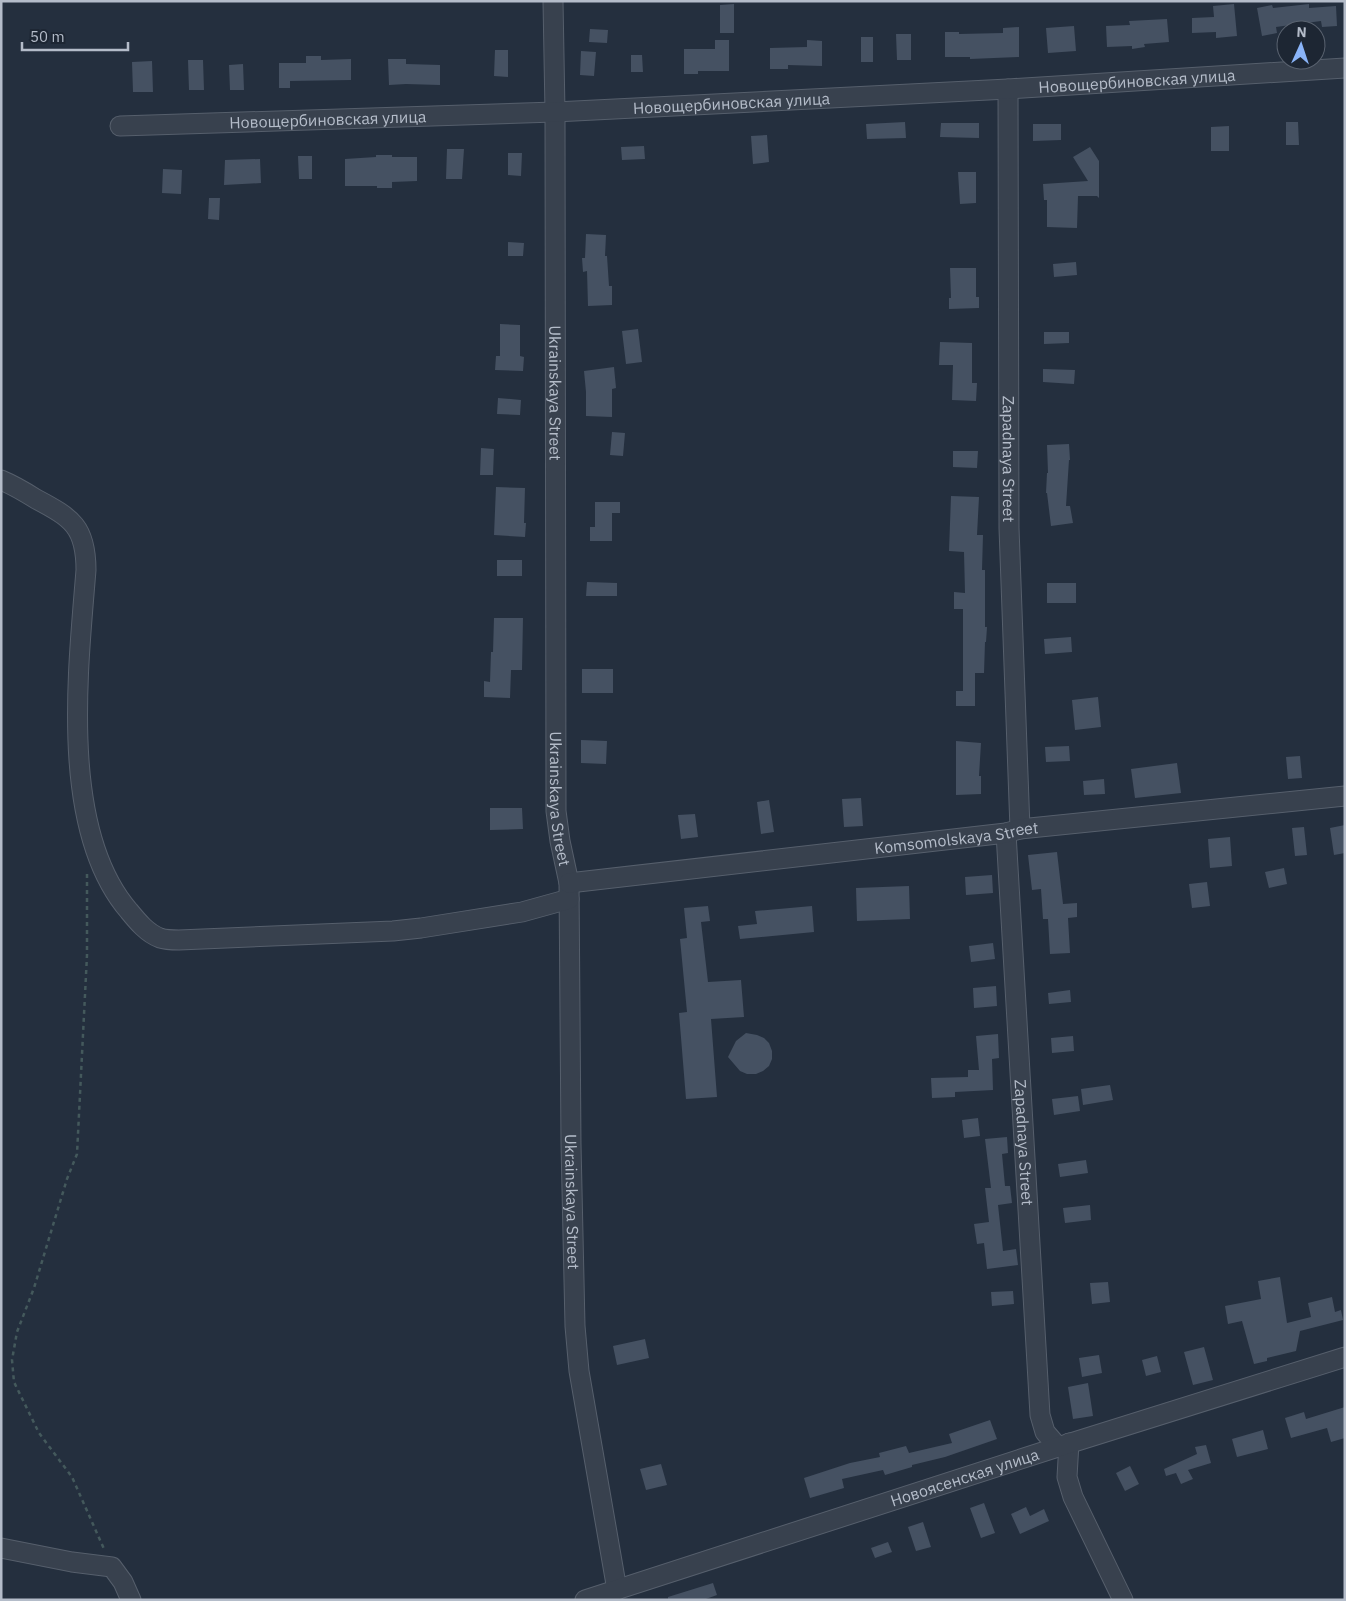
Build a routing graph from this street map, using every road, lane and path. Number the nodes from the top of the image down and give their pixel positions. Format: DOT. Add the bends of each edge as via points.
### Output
graph roads {
  1 [pos="554,1"];
  2 [pos="1345,68"];
  3 [pos="1008,89"];
  4 [pos="556,112"];
  5 [pos="120,126"];
  6 [pos="1,480"];
  7 [pos="1345,796"];
  8 [pos="1013,831"];
  9 [pos="87,868"];
  10 [pos="569,891"];
  11 [pos="1345,1356"];
  12 [pos="1063,1445"];
  13 [pos="1,1548"];
  14 [pos="112,1567"];
  15 [pos="624,1592"];
  16 [pos="131,1600"];
  17 [pos="585,1600"];
  18 [pos="1123,1600"];
  1 -- 4 [label="street, Ukrainskaya Street"];
  2 -- 3 [label="street, Новощербиновская улица"];
  3 -- 4 [label="street, Новощербиновская улица"];
  3 -- 8 [label="street, Zapadnaya Street"];
  4 -- 5 [label="street, Новощербиновская улица"];
  4 -- 10 [label="street, Ukrainskaya Street" via="556,811"];
  6 -- 10 [label="street, Komsomolskaya Street" via="60,511 73,523 82,539 86,570 77,688 79,759 86,814 97,853 112,888 144,928 161,938 179,940 393,931 522,912"];
  7 -- 8 [label="street, Komsomolskaya Street"];
  8 -- 10 [label="street, Komsomolskaya Street"];
  8 -- 12 [label="street, Zapadnaya Street" via="1040,1414 1045,1432"];
  9 -- 14 [label="path" via="87,956 77,1154 17,1332 12,1360 14,1382 39,1433 72,1477"];
  10 -- 15 [label="street, Ukrainskaya Street" via="575,1326 579,1371"];
  11 -- 12 [label="street, Новоясенская улица"];
  12 -- 15 [label="street, Новоясенская улица"];
  12 -- 18 [label="street" via="1073,1496"];
  13 -- 14 [label="street"];
  14 -- 16 [label="street"];
  15 -- 17 [label="street, Новоясенская улица"];
}
